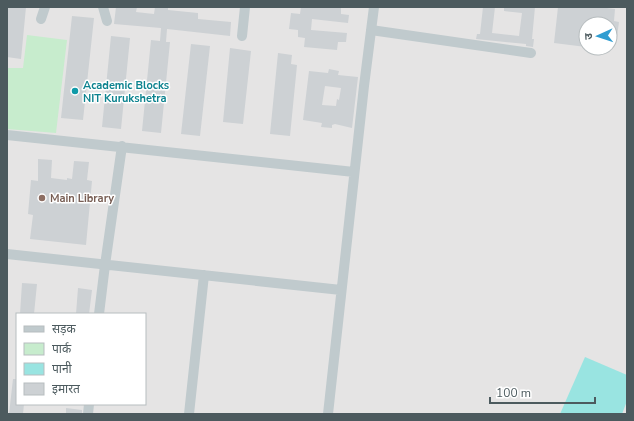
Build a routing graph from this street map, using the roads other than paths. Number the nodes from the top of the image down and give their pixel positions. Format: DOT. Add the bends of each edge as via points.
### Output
graph roads {
  1 [pos="45,7"];
  2 [pos="103,7"];
  3 [pos="245,7"];
  4 [pos="374,7"];
  5 [pos="41,18"];
  6 [pos="106,21"];
  7 [pos="372,30"];
  8 [pos="242,36"];
  9 [pos="530,53"];
  10 [pos="7,135"];
  11 [pos="122,146"];
  12 [pos="354,172"];
  13 [pos="7,254"];
  14 [pos="105,265"];
  15 [pos="204,275"];
  16 [pos="341,290"];
  17 [pos="99,313"];
  18 [pos="189,414"];
  19 [pos="328,414"];
  1 -- 5 [label="street"];
  2 -- 6 [label="street"];
  3 -- 8 [label="street"];
  4 -- 7 [label="street"];
  7 -- 9 [label="street"];
  7 -- 12 [label="street"];
  10 -- 11 [label="street"];
  11 -- 12 [label="street"];
  11 -- 14 [label="street"];
  12 -- 16 [label="street"];
  13 -- 14 [label="street"];
  14 -- 15 [label="street"];
  14 -- 17 [label="street"];
  15 -- 16 [label="street"];
  15 -- 18 [label="street"];
  16 -- 19 [label="street"];
}
